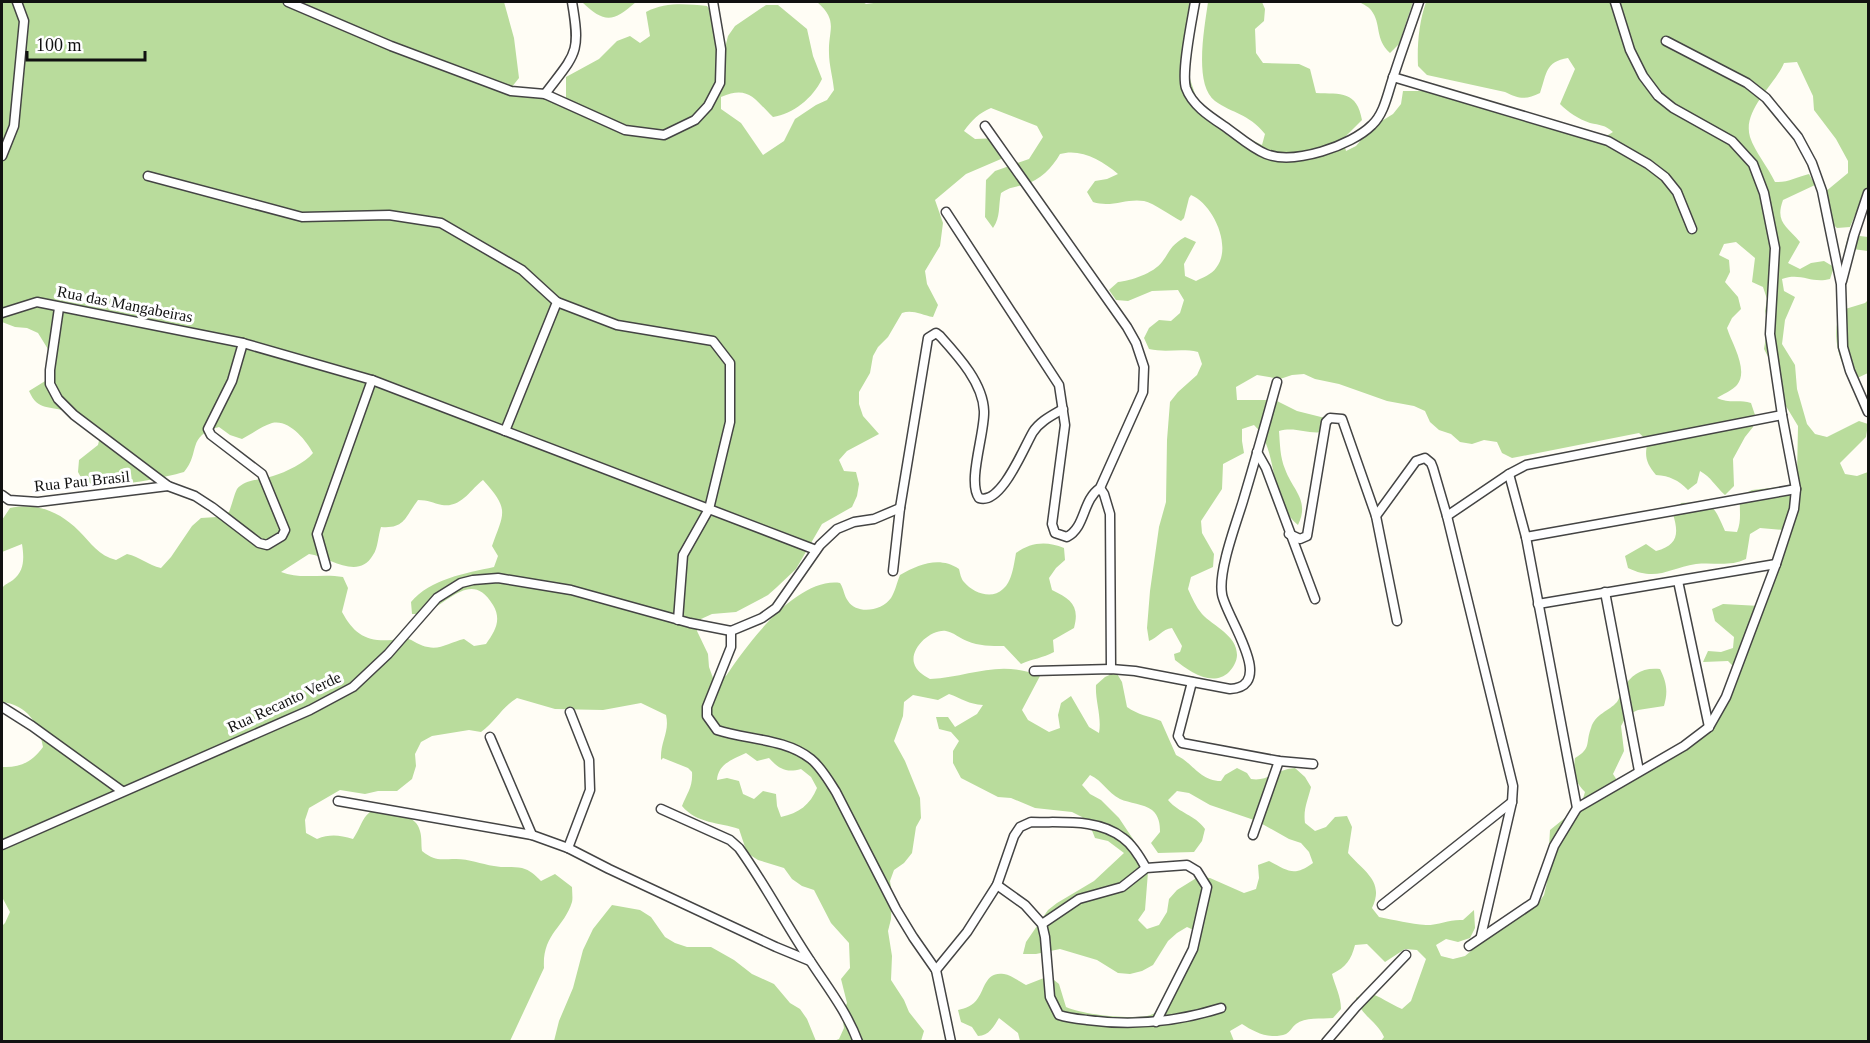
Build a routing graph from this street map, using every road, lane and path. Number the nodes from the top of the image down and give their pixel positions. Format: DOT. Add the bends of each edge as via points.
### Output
graph roads {
  1 [pos="17,2"];
  2 [pos="288,2"];
  3 [pos="572,2"];
  4 [pos="713,2"];
  5 [pos="1195,2"];
  6 [pos="1419,2"];
  7 [pos="1615,2"];
  8 [pos="1666,41"];
  9 [pos="1393,76"];
  10 [pos="545,93"];
  11 [pos="985,126"];
  12 [pos="2,156"];
  13 [pos="148,176"];
  14 [pos="1869,193"];
  15 [pos="946,212"];
  16 [pos="1692,229"];
  17 [pos="1841,284"];
  18 [pos="557,302"];
  19 [pos="59,308"];
  20 [pos="2,313"];
  21 [pos="243,343"];
  22 [pos="372,380"];
  23 [pos="1277,382"];
  24 [pos="1063,409"];
  25 [pos="1869,412"];
  26 [pos="1782,415"];
  27 [pos="505,431"];
  28 [pos="1257,452"];
  29 [pos="1509,474"];
  30 [pos="168,486"];
  31 [pos="1100,489"];
  32 [pos="1796,489"];
  33 [pos="2,495"];
  34 [pos="900,508"];
  35 [pos="709,509"];
  36 [pos="1376,516"];
  37 [pos="1447,516"];
  38 [pos="1289,534"];
  39 [pos="1526,537"];
  40 [pos="816,550"];
  41 [pos="1776,564"];
  42 [pos="326,566"];
  43 [pos="893,572"];
  44 [pos="1678,581"];
  45 [pos="1605,592"];
  46 [pos="1315,599"];
  47 [pos="1538,604"];
  48 [pos="678,620"];
  49 [pos="1397,621"];
  50 [pos="731,631"];
  51 [pos="1111,669"];
  52 [pos="1034,671"];
  53 [pos="1192,681"];
  54 [pos="2,707"];
  55 [pos="570,712"];
  56 [pos="1709,727"];
  57 [pos="490,737"];
  58 [pos="1279,761"];
  59 [pos="1313,764"];
  60 [pos="1639,771"];
  61 [pos="122,791"];
  62 [pos="338,801"];
  63 [pos="1512,802"];
  64 [pos="1577,808"];
  65 [pos="662,809"];
  66 [pos="532,835"];
  67 [pos="1253,835"];
  68 [pos="2,845"];
  69 [pos="568,848"];
  70 [pos="1146,868"];
  71 [pos="997,885"];
  72 [pos="1382,905"];
  73 [pos="1042,924"];
  74 [pos="794,934"];
  75 [pos="1481,936"];
  76 [pos="1469,946"];
  77 [pos="776,947"];
  78 [pos="1406,956"];
  79 [pos="810,961"];
  80 [pos="936,970"];
  81 [pos="1221,1008"];
  82 [pos="1156,1022"];
  83 [pos="858,1041"];
  84 [pos="951,1041"];
  85 [pos="1326,1041"];
  1 -- 12 [label="street" via="24,21 14,126"];
  2 -- 10 [label="street" via="511,91"];
  3 -- 10 [label="street" via="577,44 573,56"];
  4 -- 10 [label="street" via="721,49 720,83 708,106 684,127 664,135 626,130"];
  5 -- 9 [label="street" via="1184,81 1190,96 1211,117 1266,154 1291,158 1326,150 1361,134 1378,119"];
  6 -- 9 [label="street"];
  7 -- 26 [label="street" via="1630,50 1658,96 1732,141 1753,164 1764,193 1775,248 1770,334"];
  8 -- 17 [label="street" via="1747,83 1766,98 1797,137 1822,191"];
  9 -- 16 [label="street" via="1608,141 1665,177 1677,192"];
  11 -- 31 [label="street" via="1126,327 1140,354 1143,392"];
  13 -- 18 [label="street" via="302,217 389,215 441,223 522,270"];
  14 -- 17 [label="street"];
  15 -- 24 [label="street" via="1059,385"];
  17 -- 25 [label="street" via="1843,347"];
  18 -- 27 [label="street"];
  18 -- 35 [label="street" via="617,326 713,341 730,363 730,422"];
  19 -- 20 [label="street, Rua das Mangabeiras" via="37,302"];
  19 -- 21 [label="street, Rua das Mangabeiras"];
  19 -- 30 [label="street" via="50,370 50,384 57,399"];
  21 -- 22 [label="street, Rua das Mangabeiras"];
  21 -- 30 [label="street" via="232,381 207,429 266,478 285,530 282,536 270,544 259,543 195,496"];
  22 -- 27 [label="street, Rua das Mangabeiras"];
  22 -- 42 [label="street" via="317,534"];
  23 -- 28 [label="street"];
  24 -- 31 [label="street" via="1065,425 1054,532 1067,537 1077,530 1091,497"];
  24 -- 34 [label="street" via="1034,430 995,495 979,498 975,486 984,410 981,395 946,343 938,334 930,336 926,341"];
  26 -- 29 [label="street" via="1540,461"];
  26 -- 32 [label="street"];
  27 -- 35 [label="street, Rua das Mangabeiras"];
  28 -- 38 [label="street"];
  28 -- 53 [label="street" via="1222,582 1222,594 1242,642 1250,675 1237,689"];
  29 -- 37 [label="street"];
  29 -- 39 [label="street"];
  30 -- 33 [label="street, Rua Pau Brasil" via="38,502 9,500"];
  31 -- 51 [label="street" via="1110,514"];
  32 -- 39 [label="street"];
  32 -- 41 [label="street" via="1794,509"];
  34 -- 40 [label="street" via="837,529"];
  34 -- 43 [label="street"];
  35 -- 40 [label="street, Rua das Mangabeiras"];
  35 -- 48 [label="street" via="683,555"];
  36 -- 37 [label="street" via="1416,461 1425,458 1433,468"];
  36 -- 38 [label="street" via="1344,421 1330,418 1326,422 1307,536 1300,539"];
  36 -- 49 [label="street"];
  37 -- 63 [label="street" via="1511,774"];
  38 -- 46 [label="street"];
  39 -- 47 [label="street"];
  40 -- 50 [label="street" via="776,608"];
  41 -- 44 [label="street"];
  41 -- 56 [label="street" via="1726,697"];
  44 -- 45 [label="street"];
  44 -- 56 [label="street"];
  45 -- 47 [label="street"];
  45 -- 60 [label="street"];
  47 -- 64 [label="street"];
  48 -- 50 [label="street, Rua Recanto Verde"];
  48 -- 61 [label="street, Rua Recanto Verde" via="571,590 498,578 461,583 437,598 388,654 352,687 310,710"];
  50 -- 80 [label="street" via="731,647 707,707 710,723 717,730 788,747 812,760 836,792 896,909"];
  51 -- 52 [label="street"];
  51 -- 53 [label="street"];
  53 -- 58 [label="street" via="1180,725 1180,741"];
  54 -- 61 [label="street"];
  55 -- 69 [label="street" via="589,760 591,790"];
  56 -- 60 [label="street"];
  57 -- 66 [label="street"];
  58 -- 59 [label="street"];
  58 -- 67 [label="street"];
  60 -- 64 [label="street"];
  61 -- 68 [label="street, Rua Recanto Verde"];
  62 -- 66 [label="street"];
  63 -- 72 [label="street"];
  63 -- 75 [label="street"];
  64 -- 75 [label="street" via="1554,846 1534,902"];
  65 -- 74 [label="street" via="736,844"];
  66 -- 69 [label="street"];
  69 -- 77 [label="street"];
  70 -- 71 [label="street" via="1125,838 1112,830 1084,824 1031,822 1020,827 1014,836"];
  70 -- 73 [label="street" via="1122,887 1079,899"];
  70 -- 82 [label="street" via="1187,865 1197,871 1207,886 1193,949"];
  71 -- 73 [label="street" via="1025,905"];
  71 -- 80 [label="street" via="967,932"];
  73 -- 82 [label="street" via="1050,997 1059,1015 1111,1023"];
  74 -- 77 [label="street"];
  74 -- 79 [label="street"];
  75 -- 76 [label="street"];
  77 -- 79 [label="street"];
  78 -- 85 [label="street"];
  79 -- 83 [label="street" via="852,1025"];
  80 -- 84 [label="street"];
  81 -- 82 [label="street"];
}
